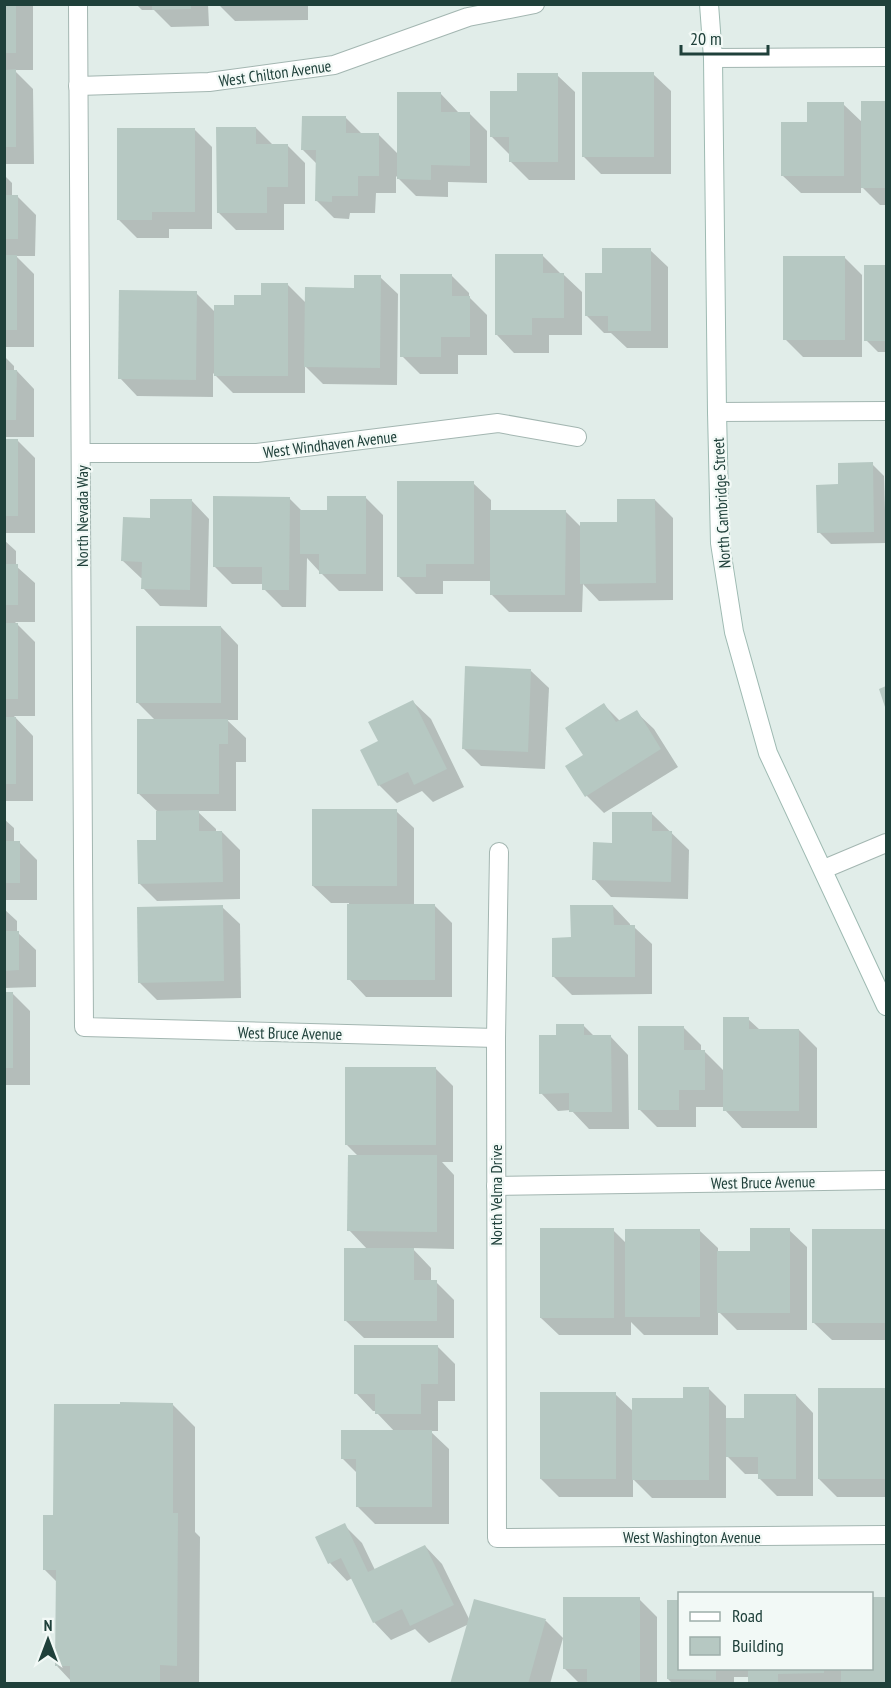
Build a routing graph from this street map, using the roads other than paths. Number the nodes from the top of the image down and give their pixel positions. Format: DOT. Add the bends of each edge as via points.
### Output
graph roads {
  1 [pos="78,4"];
  2 [pos="535,4"];
  3 [pos="709,4"];
  4 [pos="886,57"];
  5 [pos="713,58"];
  6 [pos="78,86"];
  7 [pos="886,411"];
  8 [pos="717,412"];
  9 [pos="577,437"];
  10 [pos="81,453"];
  11 [pos="886,843"];
  12 [pos="499,852"];
  13 [pos="824,869"];
  14 [pos="886,1006"];
  15 [pos="84,1027"];
  16 [pos="496,1038"];
  17 [pos="886,1180"];
  18 [pos="496,1186"];
  19 [pos="886,1535"];
  20 [pos="497,1538"];
  1 -- 6 [label="street, North Nevada Way"];
  2 -- 6 [label="street, West Chilton Avenue" via="468,17 333,65 209,82"];
  3 -- 5 [label="street, North Cambridge Street"];
  4 -- 5 [label="street"];
  5 -- 8 [label="street, North Cambridge Street"];
  6 -- 10 [label="street, North Nevada Way"];
  7 -- 8 [label="street"];
  8 -- 13 [label="street, North Cambridge Street" via="720,543 734,632 768,753"];
  9 -- 10 [label="street, West Windhaven Avenue" via="498,423 257,453"];
  10 -- 15 [label="street, North Nevada Way"];
  11 -- 13 [label="street"];
  12 -- 16 [label="street, North Velma Drive"];
  13 -- 14 [label="street, North Cambridge Street"];
  15 -- 16 [label="street, West Bruce Avenue"];
  16 -- 18 [label="street, North Velma Drive"];
  17 -- 18 [label="street, West Bruce Avenue"];
  18 -- 20 [label="street, North Velma Drive"];
  19 -- 20 [label="street, West Washington Avenue"];
}
